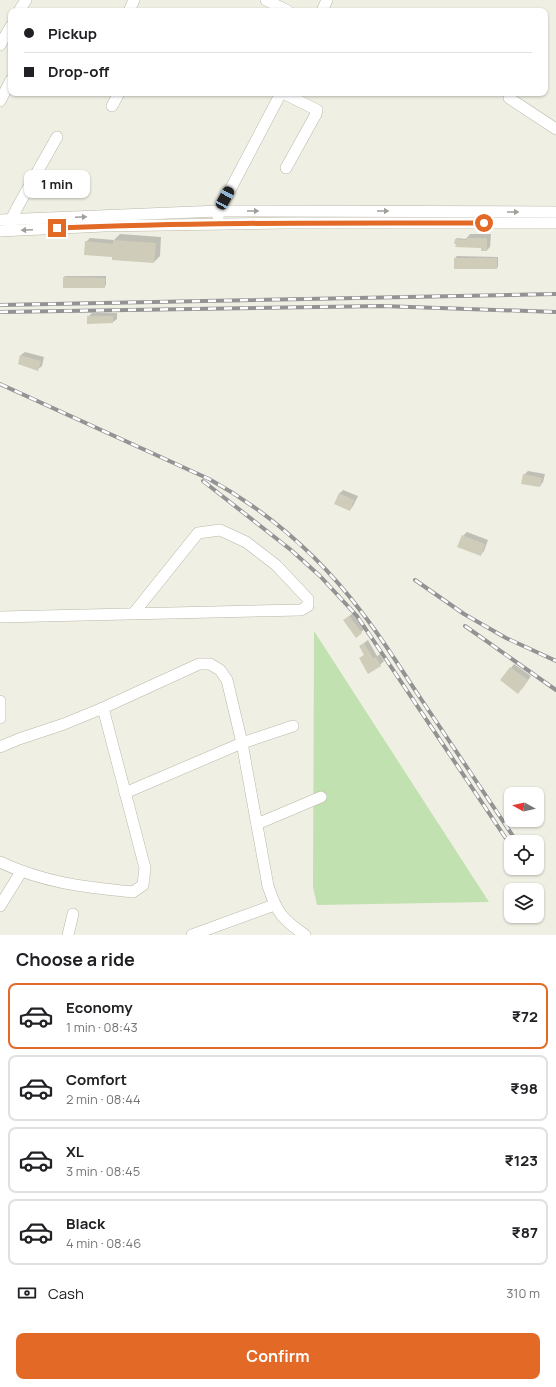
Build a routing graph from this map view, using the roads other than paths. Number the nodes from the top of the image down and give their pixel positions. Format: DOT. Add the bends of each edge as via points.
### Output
graph roads {
  1 [pos="266,0"];
  2 [pos="284,6"];
  3 [pos="8,31"];
  4 [pos="0,45"];
  5 [pos="6,85"];
  6 [pos="117,96"];
  7 [pos="277,96"];
  8 [pos="283,96"];
  9 [pos="509,98"];
  10 [pos="0,101"];
  11 [pos="112,106"];
  12 [pos="556,128"];
  13 [pos="58,137"];
  14 [pos="286,168"];
  15 [pos="219,211"];
  16 [pos="556,212"];
  17 [pos="556,223"];
  18 [pos="217,224"];
  19 [pos="5,225"];
  20 [pos="133,614"];
  21 [pos="0,617"];
  22 [pos="0,701"];
  23 [pos="103,708"];
  24 [pos="0,718"];
  25 [pos="293,726"];
  26 [pos="242,743"];
  27 [pos="0,747"];
  28 [pos="125,793"];
  29 [pos="321,797"];
  30 [pos="257,824"];
  31 [pos="0,862"];
  32 [pos="21,872"];
  33 [pos="274,905"];
  34 [pos="0,906"];
  35 [pos="73,914"];
  36 [pos="68,935"];
  37 [pos="192,935"];
  38 [pos="305,935"];
  1 -- 2 [label="street"];
  3 -- 4 [label="street"];
  5 -- 10 [label="street"];
  6 -- 11 [label="street"];
  7 -- 15 [label="street"];
  8 -- 14 [label="street" via="316,110"];
  9 -- 12 [label="street"];
  13 -- 19 [label="street"];
  15 -- 16 [label="street, one-way"];
  15 -- 18 [label="street"];
  19 -- 15 [label="street, one-way"];
  17 -- 18 [label="street"];
  18 -- 19 [label="street, one-way"];
  20 -- 20 [label="street" via="198,533 220,530 246,542 276,565 308,599 308,606 301,610"];
  20 -- 21 [label="street"];
  22 -- 24 [label="street"];
  23 -- 26 [label="street" via="199,664 210,664 220,670 227,680"];
  23 -- 27 [label="street"];
  23 -- 28 [label="street"];
  25 -- 26 [label="street"];
  26 -- 28 [label="street"];
  26 -- 30 [label="street"];
  28 -- 32 [label="street" via="145,868 142,885 133,892 80,887"];
  29 -- 30 [label="street"];
  30 -- 33 [label="street"];
  31 -- 32 [label="street"];
  32 -- 34 [label="street"];
  33 -- 37 [label="street"];
  33 -- 38 [label="street" via="291,925"];
  35 -- 36 [label="street"];
}
